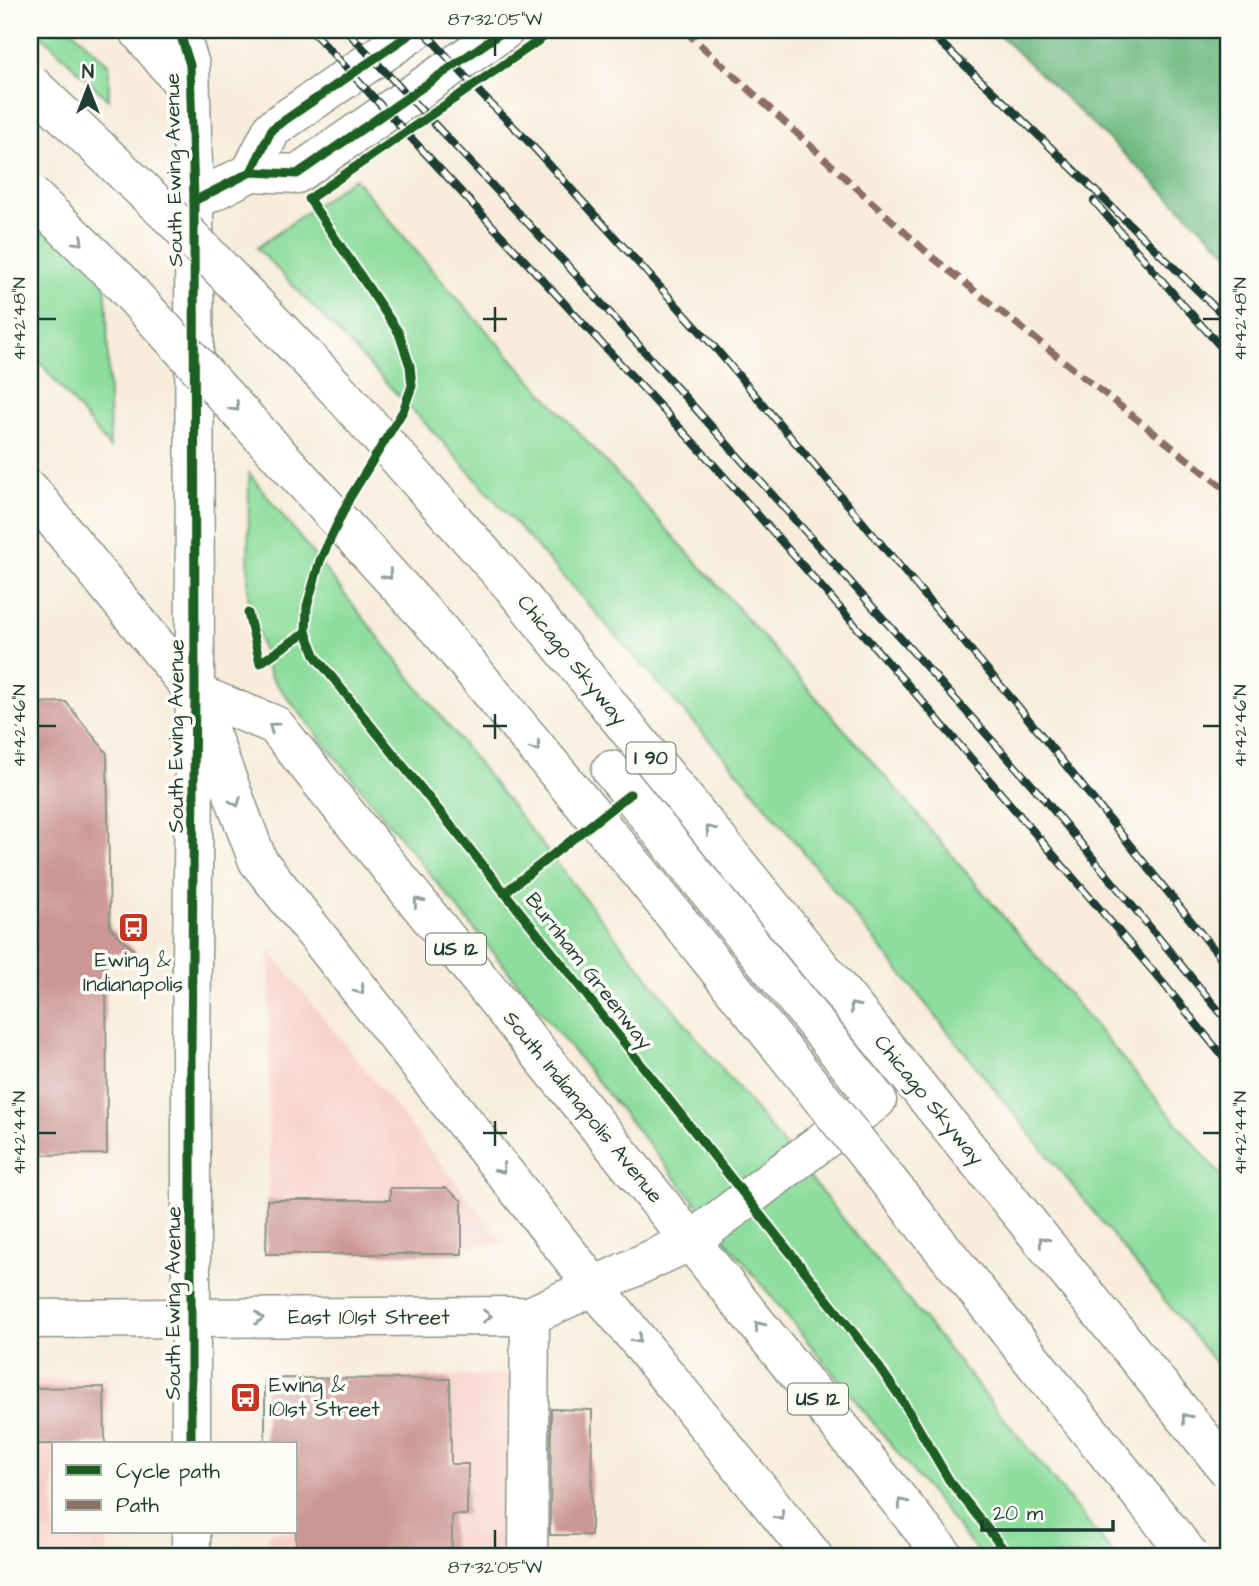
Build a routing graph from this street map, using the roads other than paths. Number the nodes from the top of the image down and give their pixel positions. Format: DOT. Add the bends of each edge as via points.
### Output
graph roads {
  1 [pos="138,30"];
  2 [pos="205,30"];
  3 [pos="416,30"];
  4 [pos="505,30"];
  5 [pos="186,62"];
  6 [pos="30,83"];
  7 [pos="251,172"];
  8 [pos="30,194"];
  9 [pos="194,201"];
  10 [pos="30,489"];
  11 [pos="195,692"];
  12 [pos="611,770"];
  13 [pos="691,1241"];
  14 [pos="594,1286"];
  15 [pos="530,1316"];
  16 [pos="191,1318"];
  17 [pos="30,1319"];
  18 [pos="191,1442"];
  19 [pos="1229,1471"];
  20 [pos="191,1534"];
  21 [pos="191,1556"];
  22 [pos="528,1556"];
  23 [pos="813,1556"];
  24 [pos="944,1556"];
  25 [pos="1190,1556"];
  1 -- 5 [label="main road"];
  2 -- 5 [label="main road, South Ewing Avenue"];
  3 -- 7 [label="main road" via="272,129"];
  4 -- 7 [label="main road" via="297,174"];
  5 -- 9 [label="main road, South Ewing Avenue"];
  19 -- 6 [label="main road, Chicago Skyway / I 90, one-way, bridge" via="513,587 327,379 178,224"];
  7 -- 9 [label="main road"];
  8 -- 25 [label="main road, one-way, bridge" via="118,279 441,632"];
  9 -- 11 [label="main road, South Ewing Avenue"];
  10 -- 11 [label="main road, South Indianapolis Avenue"];
  13 -- 11 [label="main road, South Indianapolis Avenue / US 12, one-way" via="275,725"];
  11 -- 14 [label="main road, South Indianapolis Avenue, one-way" via="258,861"];
  11 -- 16 [label="main road, South Ewing Avenue"];
  12 -- 13 [label="main road, East 101st Street" via="877,1100"];
  13 -- 14 [label="main road, East 101st Street"];
  24 -- 13 [label="main road, South Indianapolis Avenue / US 12, one-way"];
  14 -- 15 [label="main road, East 101st Street"];
  14 -- 23 [label="main road, South Indianapolis Avenue, one-way"];
  16 -- 15 [label="main road, East 101st Street, one-way"];
  15 -- 22 [label="main road"];
  16 -- 17 [label="main road, East 101st Street"];
  16 -- 18 [label="main road, South Ewing Avenue"];
  20 -- 21 [label="main road"];
}
